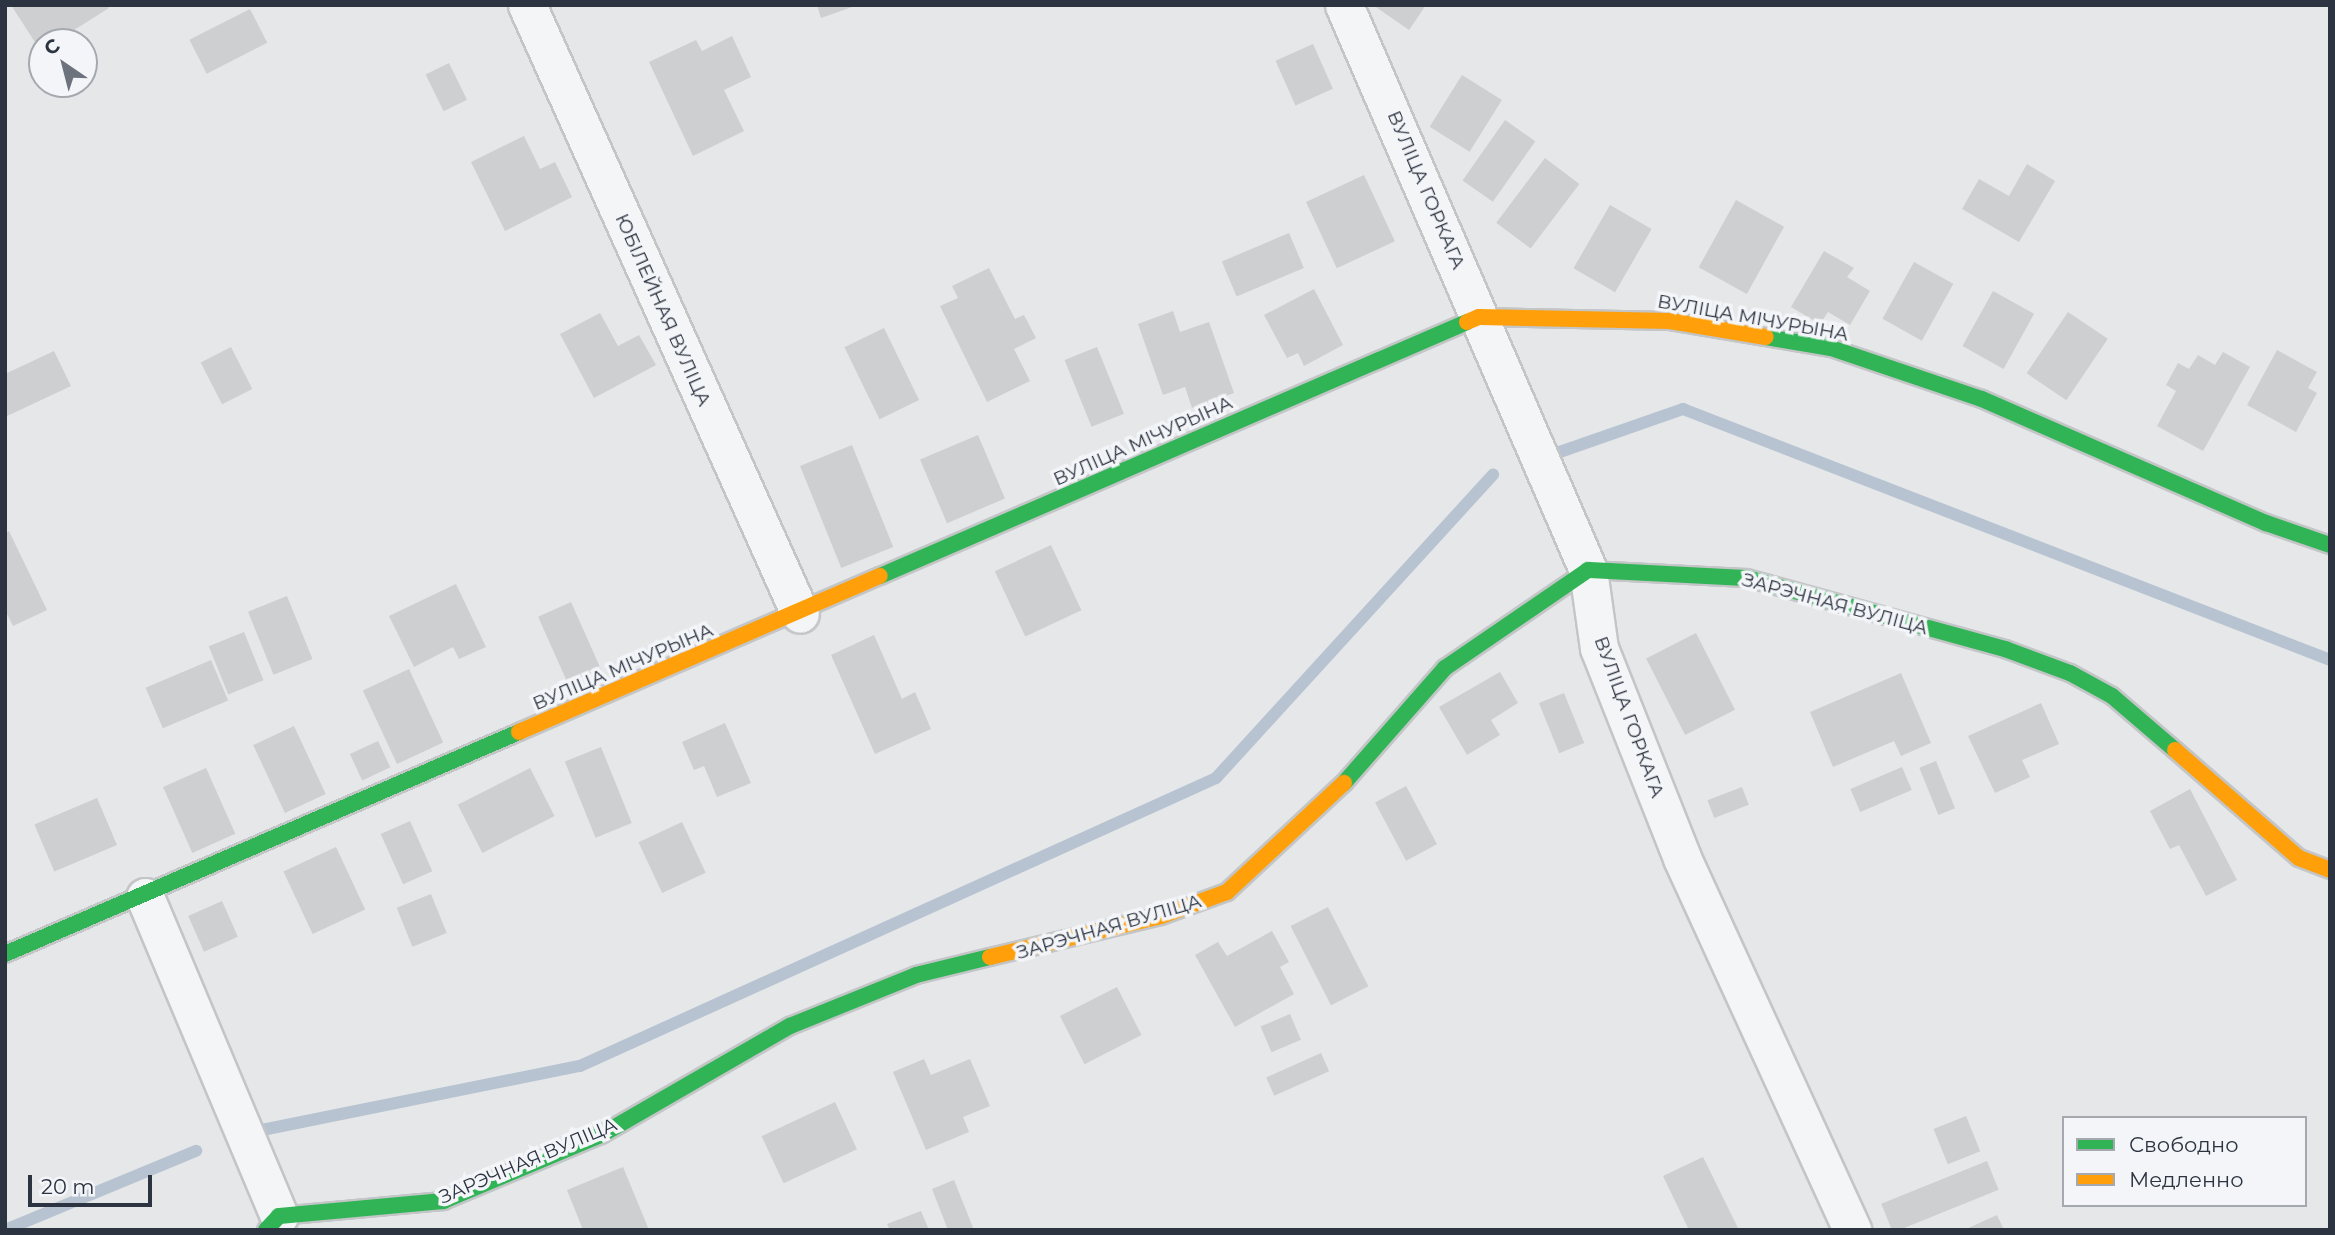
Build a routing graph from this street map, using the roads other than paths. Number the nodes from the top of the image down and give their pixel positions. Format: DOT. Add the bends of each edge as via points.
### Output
graph roads {
  1 [pos="527,5"];
  2 [pos="1344,5"];
  3 [pos="1479,317"];
  4 [pos="2330,545"];
  5 [pos="1588,570"];
  6 [pos="800,614"];
  7 [pos="2330,870"];
  8 [pos="145,897"];
  9 [pos="5,954"];
  10 [pos="272,1223"];
  11 [pos="1852,1230"];
  1 -- 6 [label="street, ЮБІЛЕЙНАЯ ВУЛІЦА"];
  2 -- 3 [label="street, ВУЛІЦА ГОРКАГА"];
  3 -- 4 [label="street, ВУЛІЦА МІЧУРЫНА" via="1670,321 1831,348 1982,400 2266,523"];
  3 -- 5 [label="street, ВУЛІЦА ГОРКАГА"];
  3 -- 6 [label="street, ВУЛІЦА МІЧУРЫНА"];
  5 -- 7 [label="street, ЗАРЭЧНАЯ ВУЛІЦА" via="1747,578 2005,649 2070,673 2112,696 2299,858"];
  5 -- 10 [label="street, ЗАРЭЧНАЯ ВУЛІЦА" via="1445,668 1338,789 1227,892 1161,916 916,975 790,1026 601,1135 443,1201"];
  5 -- 11 [label="street, ВУЛІЦА ГОРКАГА" via="1599,648 1682,858"];
  6 -- 8 [label="street, ВУЛІЦА МІЧУРЫНА"];
  8 -- 9 [label="street, ВУЛІЦА МІЧУРЫНА"];
  8 -- 10 [label="street, ЗАРЭЧНАЯ ВУЛІЦА"];
}
